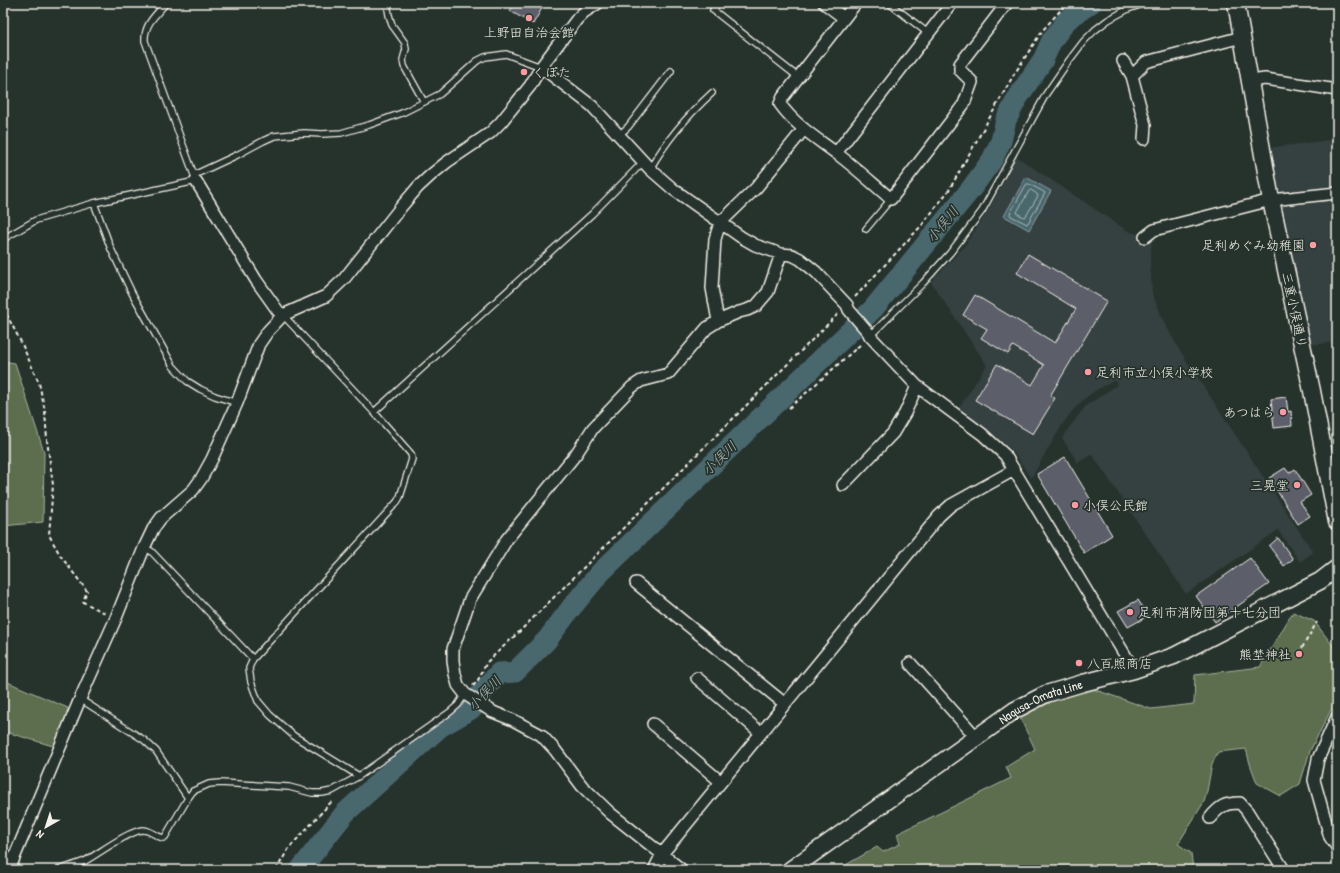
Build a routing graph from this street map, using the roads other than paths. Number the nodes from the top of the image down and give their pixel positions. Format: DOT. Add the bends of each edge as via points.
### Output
graph roads {
  1 [pos="166,3"];
  2 [pos="387,3"];
  3 [pos="598,3"];
  4 [pos="718,3"];
  5 [pos="824,3"];
  6 [pos="856,3"];
  7 [pos="889,3"];
  8 [pos="952,3"];
  9 [pos="1007,3"];
  10 [pos="1146,3"];
  11 [pos="1236,3"];
  12 [pos="844,18"];
  13 [pos="929,34"];
  14 [pos="1242,37"];
  15 [pos="1124,61"];
  16 [pos="541,67"];
  17 [pos="671,71"];
  18 [pos="1132,76"];
  19 [pos="798,77"];
  20 [pos="1251,80"];
  21 [pos="1337,90"];
  22 [pos="712,93"];
  23 [pos="424,102"];
  24 [pos="804,129"];
  25 [pos="619,134"];
  26 [pos="1144,140"];
  27 [pos="836,153"];
  28 [pos="647,165"];
  29 [pos="195,178"];
  30 [pos="1337,193"];
  31 [pos="891,199"];
  32 [pos="1272,200"];
  33 [pos="94,202"];
  34 [pos="720,223"];
  35 [pos="866,229"];
  36 [pos="4,236"];
  37 [pos="1145,237"];
  38 [pos="781,254"];
  39 [pos="283,315"];
  40 [pos="718,321"];
  41 [pos="869,334"];
  42 [pos="917,386"];
  43 [pos="237,403"];
  44 [pos="374,412"];
  45 [pos="1014,470"];
  46 [pos="843,485"];
  47 [pos="1337,522"];
  48 [pos="144,548"];
  49 [pos="1337,568"];
  50 [pos="636,583"];
  51 [pos="253,659"];
  52 [pos="910,663"];
  53 [pos="1134,670"];
  54 [pos="697,678"];
  55 [pos="467,696"];
  56 [pos="80,699"];
  57 [pos="785,704"];
  58 [pos="1337,717"];
  59 [pos="653,724"];
  60 [pos="761,733"];
  61 [pos="977,738"];
  62 [pos="359,776"];
  63 [pos="721,782"];
  64 [pos="188,798"];
  65 [pos="1210,818"];
  66 [pos="1337,847"];
  67 [pos="662,854"];
  68 [pos="794,869"];
  69 [pos="9,870"];
  70 [pos="58,870"];
  71 [pos="654,870"];
  72 [pos="682,870"];
  73 [pos="1284,870"];
  1 -- 29 [label="lane" via="147,27 145,41"];
  2 -- 23 [label="lane" via="392,25 405,43 404,66"];
  3 -- 16 [label="street" via="577,19"];
  4 -- 19 [label="lane" via="713,10"];
  5 -- 12 [label="street"];
  6 -- 12 [label="street"];
  7 -- 13 [label="lane"];
  8 -- 13 [label="street"];
  9 -- 31 [label="street" via="960,64 960,70 972,82 964,104"];
  10 -- 41 [label="lane" via="1108,20 1084,41 1046,94 982,211 923,283"];
  11 -- 14 [label="main road, 三重小俣通り"];
  12 -- 19 [label="street"];
  13 -- 27 [label="street"];
  14 -- 18 [label="street" via="1146,62"];
  14 -- 20 [label="main road, 三重小俣通り"];
  15 -- 18 [label="street"];
  16 -- 23 [label="lane" via="506,54 485,57 440,94"];
  16 -- 25 [label="street" via="592,106"];
  16 -- 39 [label="street" via="530,86 490,134 447,162 418,187 344,279 326,296"];
  17 -- 25 [label="lane"];
  18 -- 26 [label="street" via="1145,125"];
  19 -- 24 [label="street" via="780,104"];
  20 -- 21 [label="street" via="1265,79"];
  20 -- 32 [label="main road, 三重小俣通り"];
  22 -- 28 [label="lane" via="677,128 657,157"];
  23 -- 29 [label="lane" via="397,115 353,130 274,136 262,140"];
  24 -- 27 [label="street"];
  24 -- 34 [label="street" via="756,188"];
  25 -- 28 [label="street"];
  27 -- 31 [label="street"];
  28 -- 34 [label="street" via="673,190"];
  28 -- 44 [label="lane"];
  29 -- 33 [label="lane"];
  29 -- 39 [label="street" via="256,280"];
  30 -- 32 [label="street"];
  31 -- 35 [label="lane"];
  32 -- 37 [label="street" via="1154,230"];
  32 -- 47 [label="main road, 三重小俣通り"];
  33 -- 36 [label="lane" via="36,220"];
  33 -- 43 [label="lane" via="111,249 132,293 173,366 187,381 200,389"];
  34 -- 38 [label="street" via="755,245"];
  34 -- 40 [label="street" via="715,239 712,288"];
  38 -- 40 [label="street" via="768,292 761,301 756,306"];
  38 -- 41 [label="street" via="792,255 816,272"];
  39 -- 43 [label="street" via="259,344"];
  39 -- 44 [label="lane"];
  40 -- 55 [label="street" via="701,334 668,374 641,381 622,397 593,428 576,454 507,539 470,599 453,649 458,685"];
  41 -- 42 [label="street"];
  42 -- 45 [label="street" via="982,434 1005,454"];
  42 -- 46 [label="street" via="893,433"];
  43 -- 48 [label="street" via="201,479 193,490 161,518"];
  44 -- 51 [label="lane" via="411,454 412,459 400,497"];
  45 -- 53 [label="street"];
  45 -- 57 [label="street" via="952,505 939,516"];
  48 -- 51 [label="lane" via="151,551"];
  48 -- 56 [label="street"];
  49 -- 53 [label="main road, Nagusa-Omata Line" via="1320,581 1189,649"];
  50 -- 57 [label="street"];
  51 -- 62 [label="lane" via="249,668 251,682 258,701 270,715 294,736"];
  52 -- 61 [label="street"];
  53 -- 61 [label="main road, Nagusa-Omata Line" via="1046,694 1015,710"];
  54 -- 60 [label="street"];
  55 -- 62 [label="lane" via="450,712"];
  55 -- 67 [label="street" via="493,712 541,735 582,786"];
  56 -- 64 [label="lane" via="156,751"];
  56 -- 69 [label="street"];
  57 -- 60 [label="street"];
  58 -- 66 [label="street" via="1318,759 1314,780 1330,837"];
  59 -- 63 [label="street"];
  60 -- 63 [label="street"];
  61 -- 68 [label="main road, Nagusa-Omata Line"];
  62 -- 64 [label="lane" via="332,791 322,793 289,787 220,783 200,788"];
  63 -- 67 [label="street"];
  64 -- 70 [label="lane" via="165,837 139,830 84,861"];
  65 -- 73 [label="street" via="1228,803 1240,803"];
  67 -- 71 [label="street"];
  67 -- 72 [label="street"];
}
